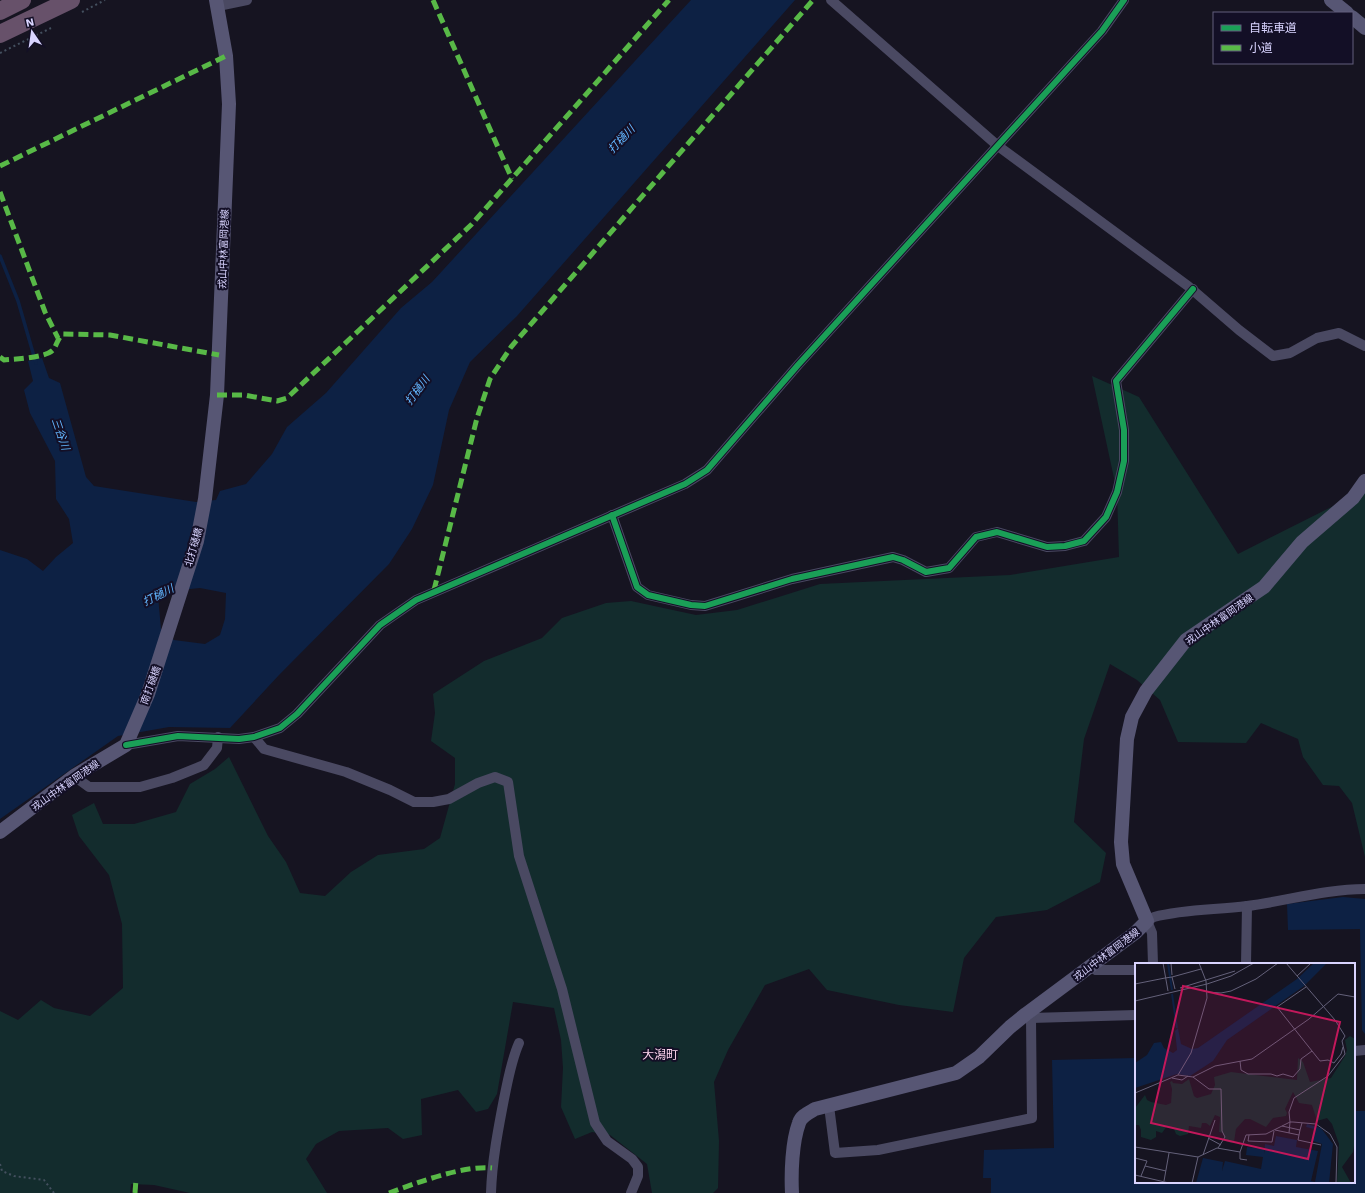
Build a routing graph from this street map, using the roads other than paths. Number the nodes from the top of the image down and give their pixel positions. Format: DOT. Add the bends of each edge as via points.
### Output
graph roads {
  1 [pos="22,0"];
  2 [pos="71,0"];
  3 [pos="247,0"];
  4 [pos="831,0"];
  5 [pos="1124,0"];
  6 [pos="1332,0"];
  7 [pos="217,3"];
  8 [pos="0,11"];
  9 [pos="1346,12"];
  10 [pos="1353,18"];
  11 [pos="1365,28"];
  12 [pos="0,34"];
  13 [pos="998,146"];
  14 [pos="1192,289"];
  15 [pos="1365,346"];
  16 [pos="1365,481"];
  17 [pos="205,499"];
  18 [pos="612,515"];
  19 [pos="168,631"];
  20 [pos="218,737"];
  21 [pos="254,737"];
  22 [pos="127,741"];
  23 [pos="74,776"];
  24 [pos="0,832"];
  25 [pos="1365,889"];
  26 [pos="1247,906"];
  27 [pos="1147,921"];
  28 [pos="1153,963"];
  29 [pos="1246,963"];
  30 [pos="1090,966"];
  31 [pos="1135,970"];
  32 [pos="1135,1015"];
  33 [pos="1028,1016"];
  34 [pos="519,1043"];
  35 [pos="828,1106"];
  36 [pos="491,1193"];
  37 [pos="631,1193"];
  38 [pos="792,1193"];
  1 -- 8 [label="highway"];
  2 -- 12 [label="highway"];
  3 -- 7 [label="street"];
  4 -- 13 [label="street"];
  5 -- 13 [label="street" via="1102,31"];
  6 -- 9 [label="main road"];
  7 -- 17 [label="main road, 戎山中林富岡港線" via="226,56 229,104 217,394"];
  10 -- 11 [label="main road"];
  13 -- 14 [label="street"];
  13 -- 18 [label="street" via="706,470 685,484"];
  14 -- 15 [label="street" via="1272,356 1290,353 1317,338 1339,333"];
  14 -- 18 [label="street" via="1116,381 1124,430 1124,461 1117,492 1106,516 1084,541 1047,547 997,532 976,537 949,568 926,572 903,560 893,558 792,579 706,606 648,595 637,587"];
  16 -- 27 [label="main road, 戎山中林富岡港線" via="1353,498 1302,542 1264,587 1186,640 1146,691 1132,717 1127,739 1121,842 1123,864"];
  17 -- 19 [label="main road, 北打樋橋" via="197,541"];
  18 -- 21 [label="street" via="416,600 380,625 297,714 280,728"];
  19 -- 22 [label="main road, 南打樋橋" via="148,694"];
  20 -- 21 [label="street"];
  20 -- 22 [label="street" via="178,736"];
  20 -- 23 [label="street" via="217,748 204,765 140,787 89,787"];
  21 -- 37 [label="street" via="264,749 346,772 414,802 449,799 495,777 508,782 519,856 562,989 595,1123 607,1141 632,1159 638,1167 638,1176"];
  22 -- 23 [label="main road, 戎山中林富岡港線"];
  23 -- 24 [label="main road, 戎山中林富岡港線"];
  25 -- 26 [label="street" via="1340,889"];
  26 -- 27 [label="street" via="1166,914"];
  26 -- 29 [label="street"];
  27 -- 28 [label="street" via="1152,933"];
  27 -- 30 [label="main road, 戎山中林富岡港線"];
  30 -- 31 [label="street" via="1096,970"];
  30 -- 33 [label="main road, 戎山中林富岡港線"];
  32 -- 33 [label="street"];
  33 -- 35 [label="main road, 戎山中林富岡港線" via="1010,1026 980,1057 956,1073"];
  33 -- 35 [label="street" via="1032,1118 878,1150 835,1153"];
  34 -- 36 [label="street" via="512,1058 498,1131"];
  35 -- 38 [label="main road, 戎山中林富岡港線" via="804,1115 799,1123 791,1170"];
}
